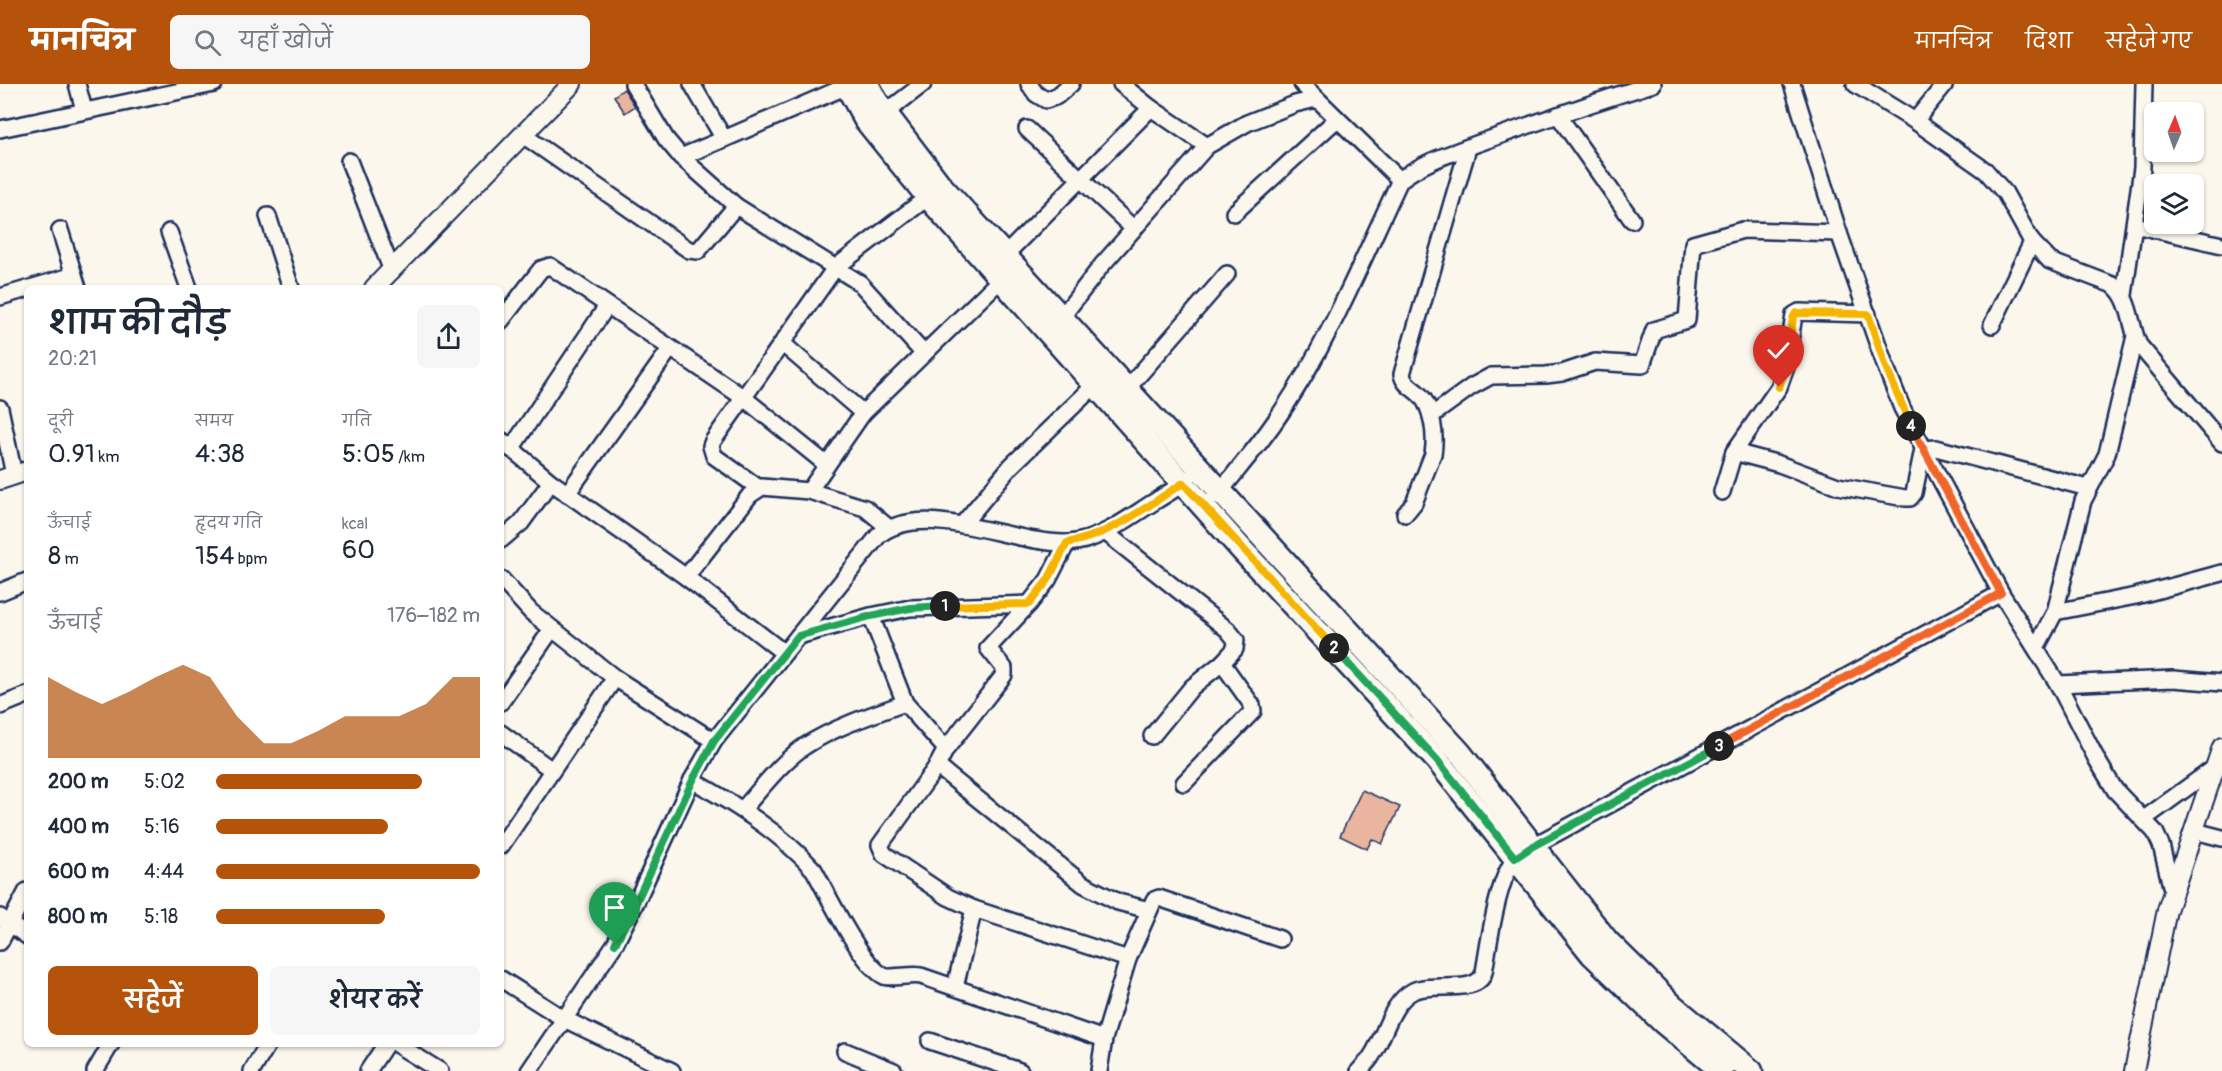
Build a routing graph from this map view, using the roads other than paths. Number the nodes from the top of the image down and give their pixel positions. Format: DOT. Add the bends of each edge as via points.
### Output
graph roads {
  1 [pos="77,84"];
  2 [pos="214,84"];
  3 [pos="572,84"];
  4 [pos="633,84"];
  5 [pos="692,84"];
  6 [pos="923,84"];
  7 [pos="1029,84"];
  8 [pos="1071,84"];
  9 [pos="1121,84"];
  10 [pos="1302,84"];
  11 [pos="1653,84"];
  12 [pos="1792,84"];
  13 [pos="1855,84"];
  14 [pos="1945,84"];
  15 [pos="2144,84"];
  16 [pos="853,85"];
  17 [pos="1316,99"];
  18 [pos="1151,108"];
  19 [pos="84,110"];
  20 [pos="885,113"];
  21 [pos="1558,114"];
  22 [pos="1337,119"];
  23 [pos="1915,121"];
  24 [pos="0,129"];
  25 [pos="1027,129"];
  26 [pos="523,135"];
  27 [pos="724,139"];
  28 [pos="1208,146"];
  29 [pos="1468,148"];
  30 [pos="681,157"];
  31 [pos="349,161"];
  32 [pos="1080,179"];
  33 [pos="1400,180"];
  34 [pos="928,197"];
  35 [pos="736,206"];
  36 [pos="1234,213"];
  37 [pos="268,216"];
  38 [pos="1632,220"];
  39 [pos="2135,225"];
  40 [pos="1134,229"];
  41 [pos="60,230"];
  42 [pos="170,232"];
  43 [pos="1839,233"];
  44 [pos="2032,242"];
  45 [pos="2222,245"];
  46 [pos="1004,256"];
  47 [pos="835,268"];
  48 [pos="392,271"];
  49 [pos="1227,274"];
  50 [pos="1001,279"];
  51 [pos="76,281"];
  52 [pos="49,285"];
  53 [pos="188,285"];
  54 [pos="290,285"];
  55 [pos="377,285"];
  56 [pos="24,290"];
  57 [pos="2124,295"];
  58 [pos="0,297"];
  59 [pos="607,306"];
  60 [pos="1868,314"];
  61 [pos="504,317"];
  62 [pos="1061,318"];
  63 [pos="1992,325"];
  64 [pos="2135,336"];
  65 [pos="783,344"];
  66 [pos="670,349"];
  67 [pos="924,354"];
  68 [pos="1095,385"];
  69 [pos="1126,390"];
  70 [pos="744,398"];
  71 [pos="0,408"];
  72 [pos="863,413"];
  73 [pos="1431,416"];
  74 [pos="2222,443"];
  75 [pos="506,445"];
  76 [pos="1923,449"];
  77 [pos="1734,453"];
  78 [pos="827,465"];
  79 [pos="14,475"];
  80 [pos="1191,476"];
  81 [pos="551,482"];
  82 [pos="759,488"];
  83 [pos="2088,488"];
  84 [pos="809,491"];
  85 [pos="1722,492"];
  86 [pos="567,494"];
  87 [pos="1211,499"];
  88 [pos="1406,514"];
  89 [pos="962,525"];
  90 [pos="889,528"];
  91 [pos="1105,532"];
  92 [pos="504,538"];
  93 [pos="1067,543"];
  94 [pos="2222,573"];
  95 [pos="686,577"];
  96 [pos="24,582"];
  97 [pos="504,582"];
  98 [pos="0,592"];
  99 [pos="2001,593"];
  100 [pos="1029,604"];
  101 [pos="2055,612"];
  102 [pos="871,616"];
  103 [pos="552,628"];
  104 [pos="798,636"];
  105 [pos="2036,648"];
  106 [pos="784,652"];
  107 [pos="1222,663"];
  108 [pos="615,678"];
  109 [pos="2222,683"];
  110 [pos="2058,684"];
  111 [pos="24,696"];
  112 [pos="504,698"];
  113 [pos="905,703"];
  114 [pos="0,706"];
  115 [pos="504,735"];
  116 [pos="1152,736"];
  117 [pos="714,741"];
  118 [pos="2222,747"];
  119 [pos="946,749"];
  120 [pos="937,766"];
  121 [pos="2214,768"];
  122 [pos="552,770"];
  123 [pos="693,780"];
  124 [pos="1184,783"];
  125 [pos="743,809"];
  126 [pos="2144,819"];
  127 [pos="2195,831"];
  128 [pos="2222,838"];
  129 [pos="504,842"];
  130 [pos="1524,852"];
  131 [pos="2173,894"];
  132 [pos="24,895"];
  133 [pos="974,909"];
  134 [pos="1149,910"];
  135 [pos="5,921"];
  136 [pos="24,934"];
  137 [pos="1280,939"];
  138 [pos="0,942"];
  139 [pos="1128,959"];
  140 [pos="504,981"];
  141 [pos="955,987"];
  142 [pos="564,1019"];
  143 [pos="1104,1039"];
  144 [pos="930,1041"];
  145 [pos="110,1047"];
  146 [pos="266,1047"];
  147 [pos="384,1047"];
  148 [pos="401,1047"];
  149 [pos="845,1051"];
  150 [pos="1721,1066"];
  151 [pos="98,1070"];
  152 [pos="252,1071"];
  153 [pos="368,1071"];
  154 [pos="440,1071"];
  155 [pos="529,1071"];
  156 [pos="672,1071"];
  157 [pos="894,1071"];
  158 [pos="1020,1071"];
  159 [pos="1099,1071"];
  160 [pos="1359,1071"];
  161 [pos="1751,1071"];
  162 [pos="2134,1071"];
  1 -- 19 [label="street"];
  2 -- 19 [label="street"];
  3 -- 26 [label="street"];
  4 -- 30 [label="street"];
  5 -- 27 [label="street"];
  6 -- 20 [label="street"];
  7 -- 8 [label="street" via="1046,100"];
  9 -- 18 [label="street"];
  10 -- 17 [label="street"];
  11 -- 21 [label="street"];
  12 -- 43 [label="street"];
  13 -- 23 [label="street"];
  14 -- 23 [label="street"];
  15 -- 39 [label="street" via="2142,168"];
  16 -- 20 [label="main road"];
  16 -- 27 [label="street"];
  16 -- 34 [label="main road" via="865,119"];
  17 -- 22 [label="street"];
  17 -- 28 [label="street" via="1247,123"];
  18 -- 28 [label="street"];
  18 -- 32 [label="street"];
  19 -- 24 [label="street"];
  20 -- 46 [label="main road" via="940,185"];
  21 -- 29 [label="street"];
  21 -- 38 [label="street"];
  22 -- 33 [label="street"];
  22 -- 36 [label="street"];
  23 -- 44 [label="street" via="1986,171 2005,193"];
  25 -- 32 [label="street"];
  26 -- 35 [label="street" via="694,252"];
  26 -- 48 [label="street"];
  27 -- 30 [label="street"];
  28 -- 40 [label="street"];
  29 -- 33 [label="street" via="1420,167"];
  29 -- 73 [label="street" via="1402,374 1405,384 1422,397"];
  30 -- 35 [label="street"];
  31 -- 48 [label="street"];
  32 -- 40 [label="street"];
  32 -- 46 [label="street"];
  33 -- 87 [label="street" via="1317,356 1293,397"];
  34 -- 47 [label="street"];
  34 -- 50 [label="main road"];
  35 -- 47 [label="street"];
  37 -- 54 [label="street"];
  39 -- 45 [label="street"];
  39 -- 57 [label="street"];
  40 -- 62 [label="street"];
  41 -- 51 [label="street"];
  42 -- 53 [label="street"];
  43 -- 60 [label="street"];
  43 -- 73 [label="street" via="1743,230 1693,244 1687,320 1654,330 1642,364 1595,362 1546,375 1491,376"];
  44 -- 57 [label="street" via="2050,261 2113,285"];
  44 -- 63 [label="street"];
  46 -- 62 [label="main road"];
  47 -- 65 [label="street"];
  47 -- 67 [label="street" via="865,288"];
  48 -- 55 [label="street"];
  49 -- 69 [label="street"];
  50 -- 67 [label="street"];
  50 -- 68 [label="main road"];
  51 -- 52 [label="street"];
  56 -- 58 [label="street"];
  57 -- 64 [label="street"];
  59 -- 61 [label="street" via="546,266"];
  59 -- 66 [label="street"];
  59 -- 75 [label="street"];
  60 -- 76 [label="street" via="1889,376"];
  60 -- 77 [label="street" via="1796,313 1784,377"];
  62 -- 69 [label="main road"];
  64 -- 74 [label="street"];
  64 -- 83 [label="street" via="2107,454"];
  65 -- 70 [label="street"];
  65 -- 72 [label="street"];
  66 -- 70 [label="street"];
  66 -- 86 [label="street"];
  67 -- 72 [label="street"];
  68 -- 80 [label="main road"];
  68 -- 89 [label="street" via="1011,466"];
  69 -- 80 [label="main road"];
  70 -- 78 [label="street"];
  70 -- 82 [label="street" via="713,441 711,452"];
  71 -- 79 [label="street"];
  72 -- 78 [label="street"];
  73 -- 88 [label="street" via="1433,454"];
  75 -- 81 [label="street"];
  76 -- 77 [label="street" via="1910,498 1838,486 1779,464"];
  76 -- 83 [label="street" via="1936,448"];
  76 -- 99 [label="street"];
  77 -- 85 [label="street"];
  78 -- 84 [label="street"];
  80 -- 87 [label="main road"];
  80 -- 91 [label="street"];
  81 -- 86 [label="street"];
  81 -- 92 [label="street" via="522,523"];
  82 -- 84 [label="street"];
  82 -- 95 [label="street"];
  83 -- 101 [label="street"];
  84 -- 90 [label="street" via="866,508"];
  86 -- 95 [label="street"];
  87 -- 130 [label="main road" via="1437,760"];
  89 -- 90 [label="street" via="904,522"];
  89 -- 93 [label="street"];
  90 -- 104 [label="street" via="879,535"];
  91 -- 93 [label="street"];
  91 -- 107 [label="street" via="1228,630 1236,645"];
  93 -- 100 [label="street" via="1048,580"];
  94 -- 101 [label="street"];
  95 -- 106 [label="street"];
  96 -- 98 [label="street"];
  97 -- 103 [label="street"];
  99 -- 105 [label="street"];
  99 -- 130 [label="street"];
  100 -- 102 [label="street" via="910,608"];
  100 -- 119 [label="street" via="989,645 989,651 1005,672"];
  101 -- 105 [label="street"];
  102 -- 104 [label="street"];
  102 -- 113 [label="street"];
  103 -- 108 [label="street"];
  103 -- 112 [label="street"];
  104 -- 106 [label="street"];
  105 -- 110 [label="street"];
  106 -- 117 [label="street"];
  107 -- 116 [label="street" via="1192,687"];
  107 -- 124 [label="street" via="1253,711"];
  108 -- 117 [label="street"];
  108 -- 122 [label="street"];
  109 -- 110 [label="street" via="2174,679"];
  110 -- 126 [label="street" via="2115,790"];
  111 -- 114 [label="street"];
  113 -- 119 [label="street"];
  113 -- 125 [label="street" via="805,746"];
  115 -- 122 [label="street"];
  117 -- 123 [label="street"];
  118 -- 121 [label="street"];
  119 -- 120 [label="street"];
  120 -- 133 [label="street" via="880,845 881,851 948,897"];
  120 -- 134 [label="street" via="1083,884 1118,902"];
  121 -- 126 [label="street"];
  121 -- 127 [label="street"];
  122 -- 129 [label="street"];
  123 -- 125 [label="street"];
  123 -- 142 [label="street" via="615,944"];
  125 -- 141 [label="street" via="814,870 865,958 876,970 890,978 921,975"];
  126 -- 131 [label="street" via="2161,844"];
  127 -- 128 [label="street"];
  127 -- 131 [label="street"];
  130 -- 150 [label="main road" via="1592,954 1664,1010"];
  130 -- 160 [label="street" via="1507,876 1493,915 1481,981 1411,992"];
  131 -- 162 [label="street"];
  132 -- 135 [label="street"];
  133 -- 139 [label="street"];
  133 -- 141 [label="street"];
  134 -- 137 [label="street" via="1154,900 1165,899"];
  134 -- 139 [label="street"];
  135 -- 136 [label="street"];
  135 -- 138 [label="street"];
  139 -- 143 [label="street"];
  140 -- 142 [label="street"];
  141 -- 143 [label="street"];
  142 -- 155 [label="street"];
  142 -- 156 [label="street"];
  143 -- 159 [label="street"];
  144 -- 158 [label="street"];
  145 -- 151 [label="street"];
  146 -- 152 [label="street"];
  147 -- 153 [label="street"];
  148 -- 154 [label="street"];
  149 -- 157 [label="street"];
  150 -- 161 [label="main road"];
}
